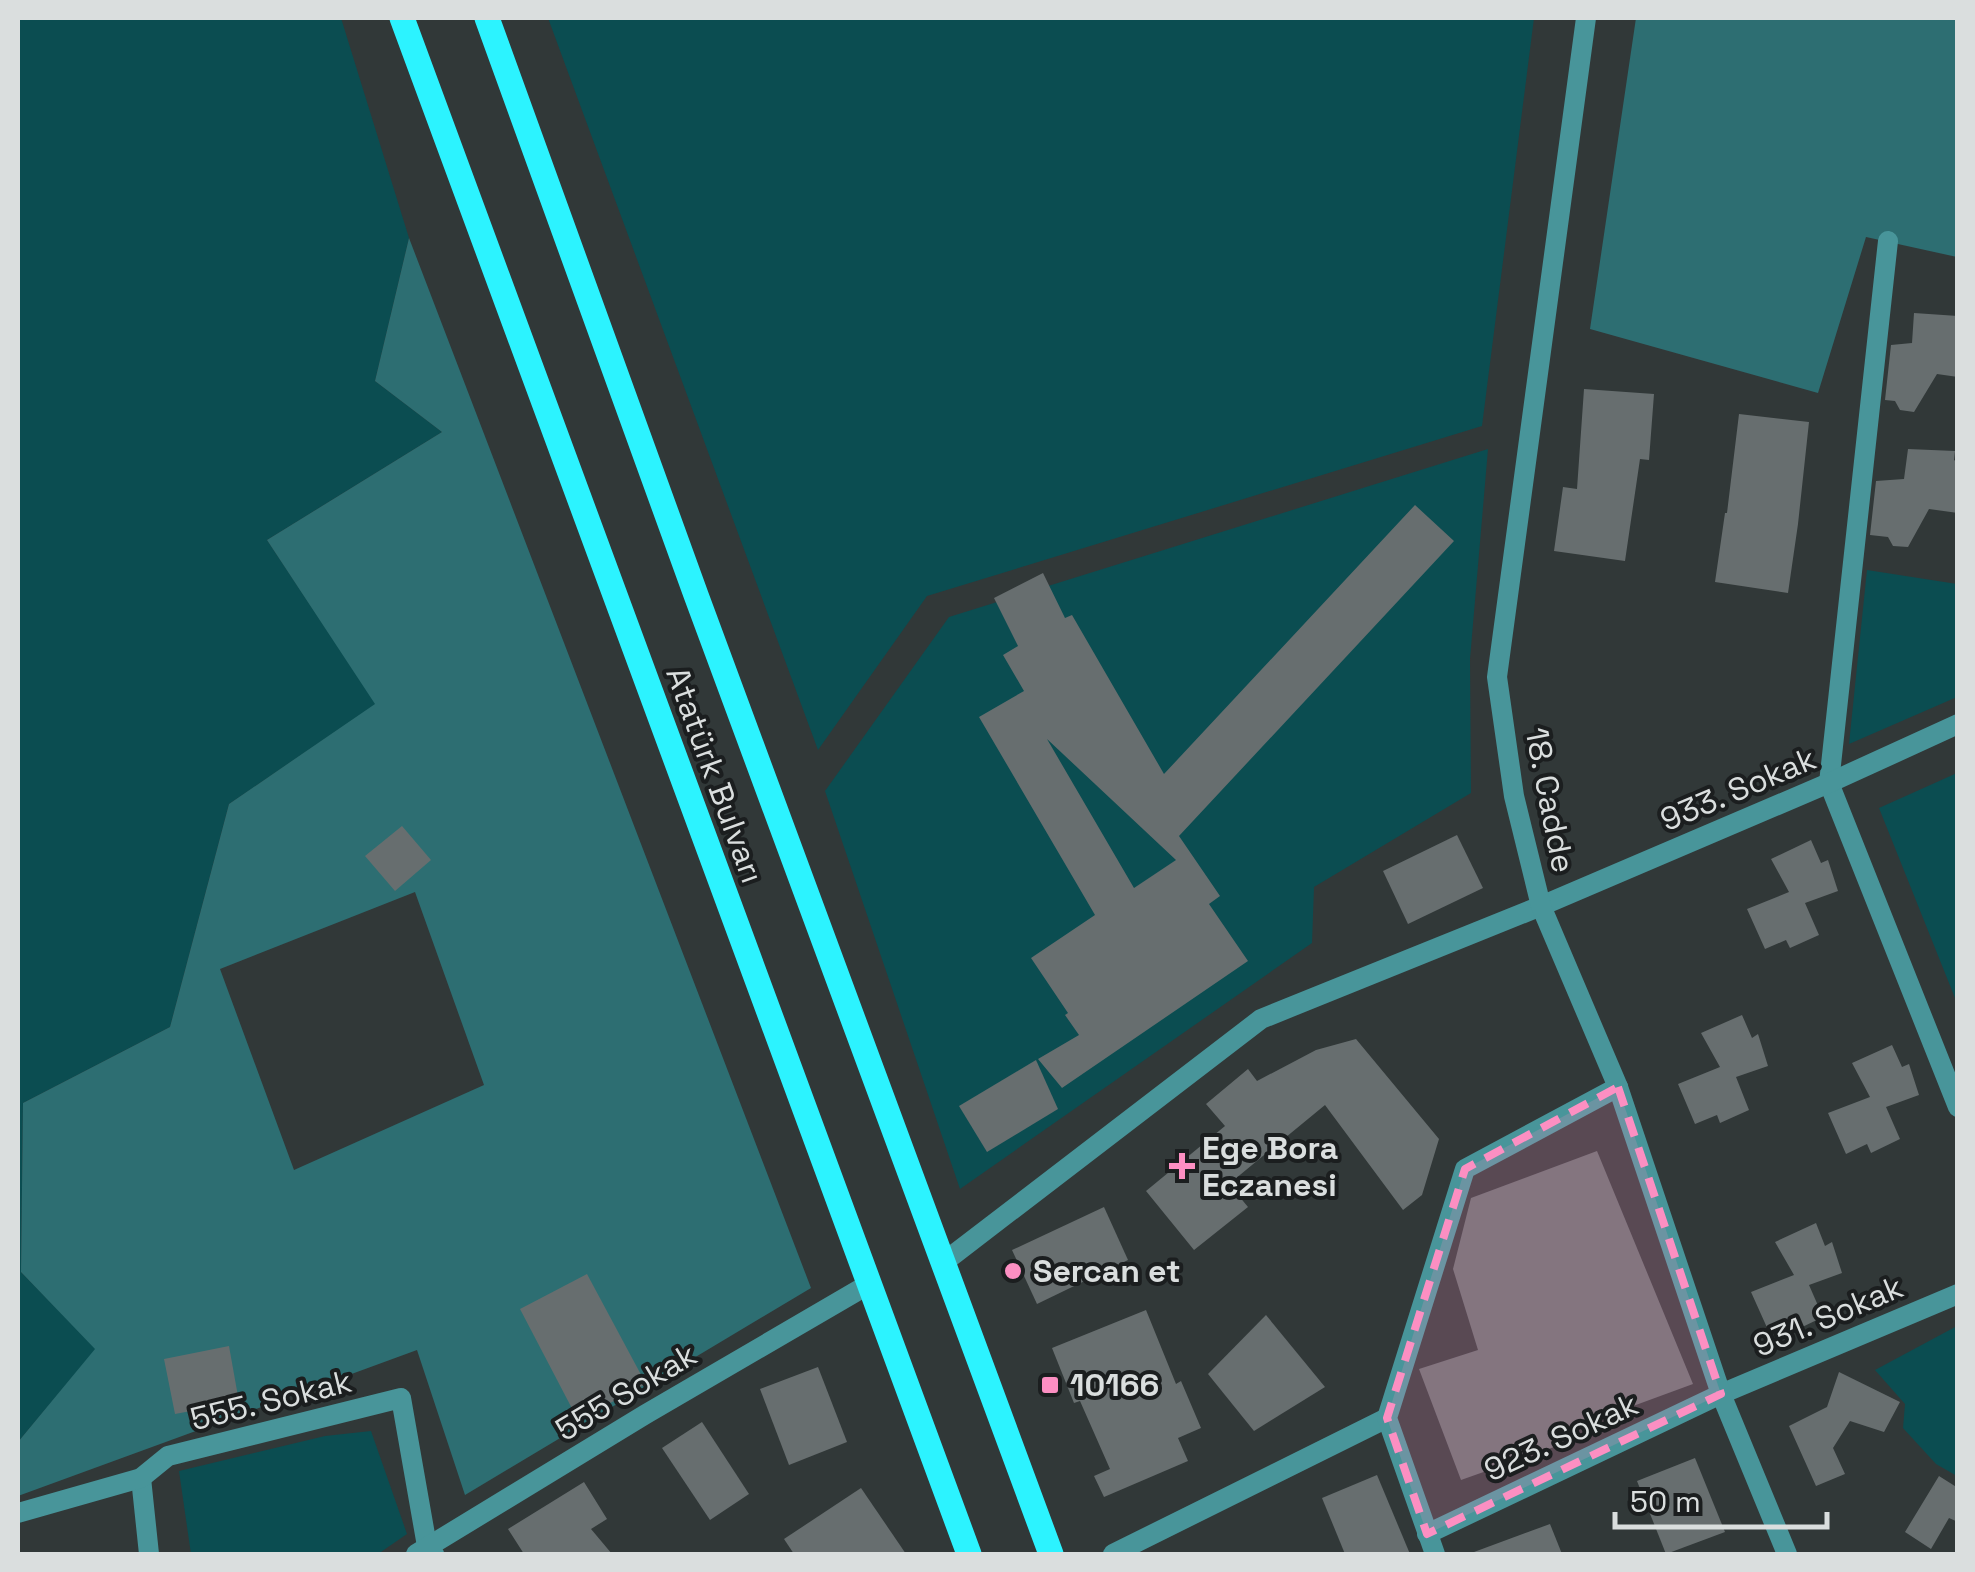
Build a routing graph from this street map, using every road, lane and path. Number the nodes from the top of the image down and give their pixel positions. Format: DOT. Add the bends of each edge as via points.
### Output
graph roads {
  1 [pos="402,18"];
  2 [pos="486,18"];
  3 [pos="1586,18"];
  4 [pos="1888,241"];
  5 [pos="1958,724"];
  6 [pos="1829,782"];
  7 [pos="1541,906"];
  8 [pos="1618,1087"];
  9 [pos="1958,1107"];
  10 [pos="944,1262"];
  11 [pos="870,1284"];
  12 [pos="1958,1294"];
  13 [pos="1721,1394"];
  14 [pos="1388,1418"];
  15 [pos="141,1478"];
  16 [pos="18,1514"];
  17 [pos="1427,1534"];
  18 [pos="426,1552"];
  19 [pos="149,1554"];
  20 [pos="969,1554"];
  21 [pos="1052,1554"];
  22 [pos="1112,1554"];
  23 [pos="1434,1554"];
  24 [pos="1786,1554"];
  1 -- 11 [label="main road, Atatürk Bulvarı"];
  2 -- 10 [label="main road, Atatürk Bulvarı"];
  3 -- 7 [label="street, 18. Cadde" via="1498,676 1514,796"];
  4 -- 6 [label="street"];
  5 -- 6 [label="street, 933. Sokak"];
  6 -- 7 [label="street, 933. Sokak"];
  6 -- 9 [label="street"];
  7 -- 8 [label="street, 18. Cadde"];
  7 -- 10 [label="street, 933. Sokak" via="1261,1019"];
  8 -- 13 [label="street, 18. Cadde"];
  8 -- 14 [label="street" via="1465,1168"];
  10 -- 21 [label="main road, Atatürk Bulvarı"];
  11 -- 18 [label="street, 555 Sokak"];
  11 -- 20 [label="main road, Atatürk Bulvarı"];
  12 -- 13 [label="street, 931. Sokak"];
  13 -- 17 [label="street, 923. Sokak"];
  13 -- 24 [label="street, 18. Cadde"];
  14 -- 17 [label="street"];
  14 -- 22 [label="street"];
  15 -- 16 [label="street, 555. Sokak"];
  15 -- 18 [label="street, 555. Sokak" via="168,1456 401,1398"];
  15 -- 19 [label="street"];
  17 -- 23 [label="street"];
}
